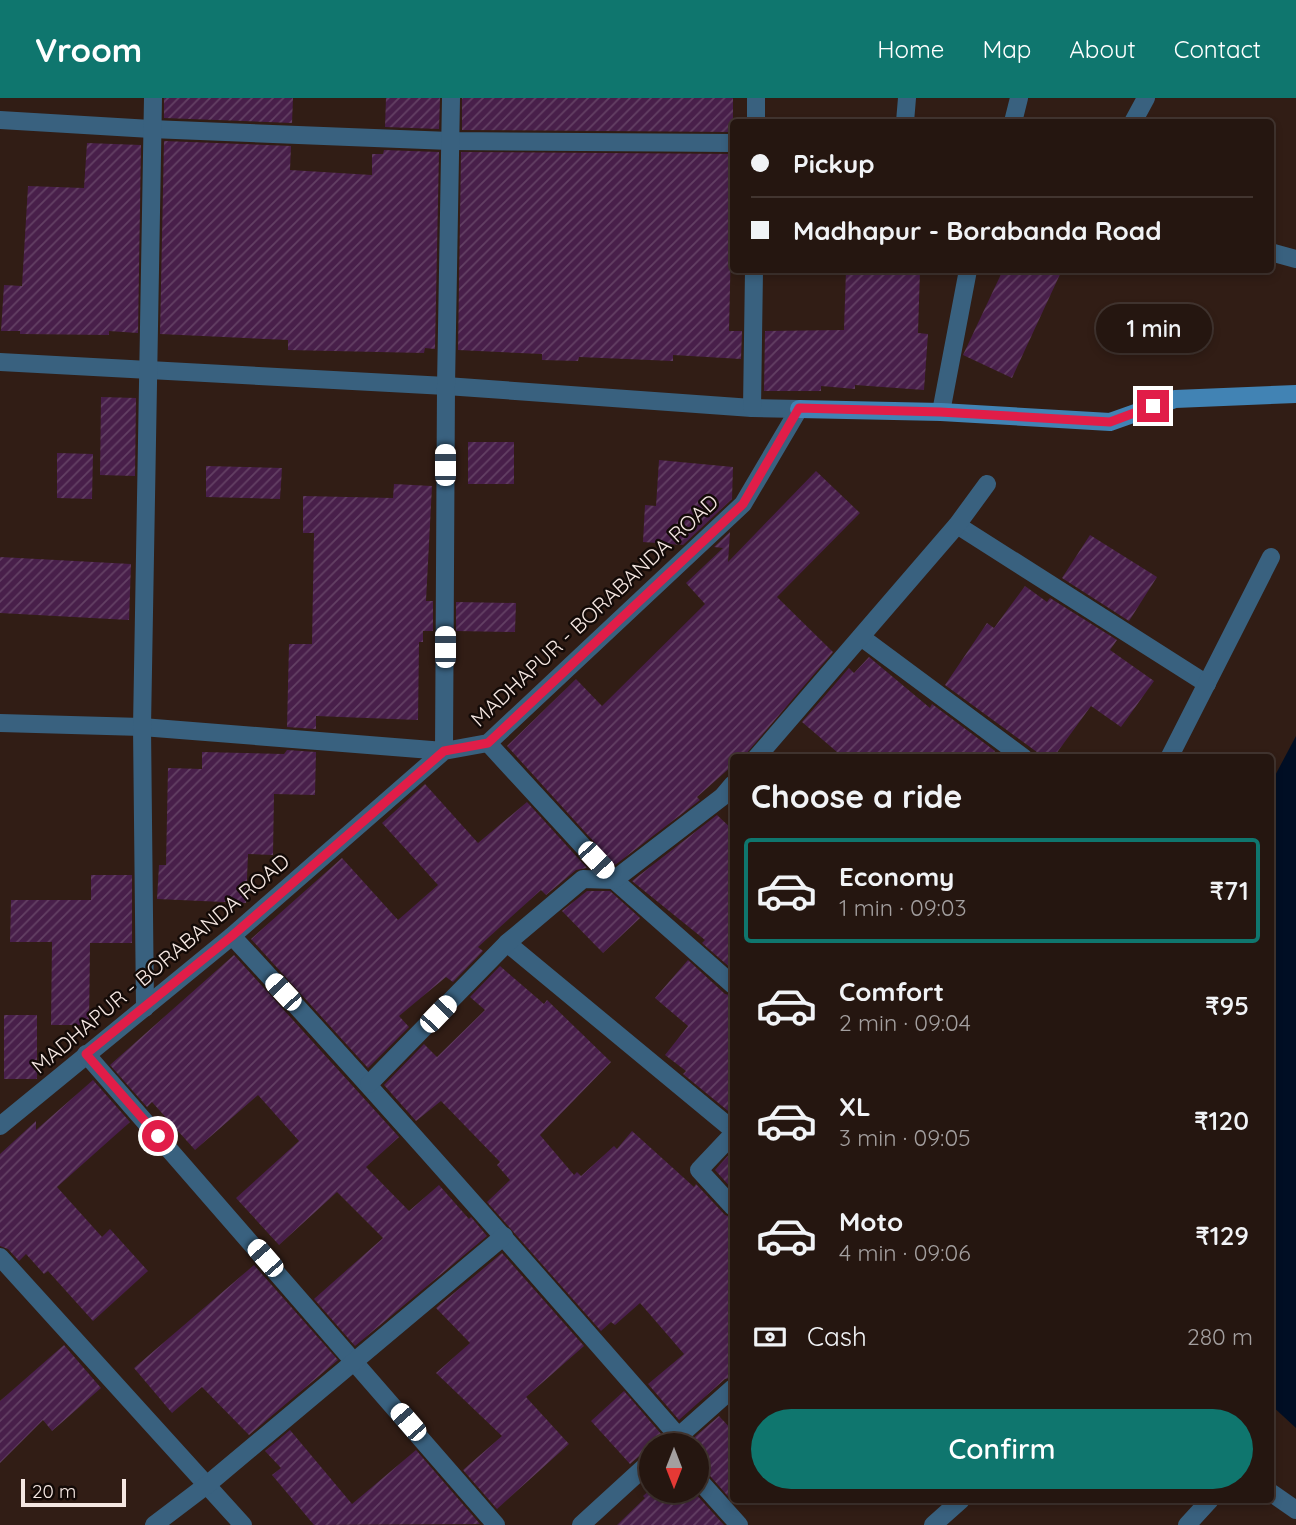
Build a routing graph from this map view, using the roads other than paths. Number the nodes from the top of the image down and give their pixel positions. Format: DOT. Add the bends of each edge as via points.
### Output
graph roads {
  1 [pos="153,98"];
  2 [pos="451,98"];
  3 [pos="756,98"];
  4 [pos="907,98"];
  5 [pos="1019,98"];
  6 [pos="1146,98"];
  7 [pos="756,119"];
  8 [pos="905,119"];
  9 [pos="1014,119"];
  10 [pos="1135,119"];
  11 [pos="0,120"];
  12 [pos="152,129"];
  13 [pos="450,141"];
  14 [pos="730,143"];
  15 [pos="1274,253"];
  16 [pos="1296,259"];
  17 [pos="754,273"];
  18 [pos="967,273"];
  19 [pos="0,362"];
  20 [pos="149,370"];
  21 [pos="446,386"];
  22 [pos="1296,394"];
  23 [pos="752,408"];
  24 [pos="799,408"];
  25 [pos="940,412"];
  26 [pos="987,484"];
  27 [pos="957,525"];
  28 [pos="1271,557"];
  29 [pos="861,637"];
  30 [pos="1207,684"];
  31 [pos="0,723"];
  32 [pos="142,727"];
  33 [pos="488,743"];
  34 [pos="444,751"];
  35 [pos="759,754"];
  36 [pos="1019,754"];
  37 [pos="1171,754"];
  38 [pos="729,796"];
  39 [pos="614,880"];
  40 [pos="232,936"];
  41 [pos="507,943"];
  42 [pos="730,982"];
  43 [pos="145,1008"];
  44 [pos="86,1054"];
  45 [pos="369,1084"];
  46 [pos="0,1126"];
  47 [pos="730,1129"];
  48 [pos="730,1135"];
  49 [pos="730,1204"];
  50 [pos="504,1236"];
  51 [pos="0,1256"];
  52 [pos="355,1361"];
  53 [pos="730,1391"];
  54 [pos="668,1433"];
  55 [pos="685,1433"];
  56 [pos="639,1472"];
  57 [pos="208,1484"];
  58 [pos="709,1492"];
  59 [pos="1274,1495"];
  60 [pos="958,1503"];
  61 [pos="1207,1503"];
  62 [pos="1296,1510"];
  63 [pos="154,1525"];
  64 [pos="243,1525"];
  65 [pos="496,1525"];
  66 [pos="581,1525"];
  67 [pos="739,1525"];
  68 [pos="933,1525"];
  69 [pos="1187,1525"];
  1 -- 12 [label="street"];
  2 -- 13 [label="street"];
  3 -- 7 [label="street"];
  4 -- 8 [label="street"];
  5 -- 9 [label="street"];
  6 -- 10 [label="street"];
  11 -- 12 [label="street"];
  12 -- 13 [label="street"];
  12 -- 20 [label="street"];
  13 -- 14 [label="street"];
  13 -- 21 [label="street"];
  15 -- 16 [label="street"];
  17 -- 23 [label="street"];
  18 -- 25 [label="street"];
  19 -- 20 [label="street"];
  20 -- 21 [label="street"];
  20 -- 32 [label="street"];
  21 -- 23 [label="street"];
  21 -- 34 [label="street"];
  22 -- 25 [label="street" via="1175,399 1110,422"];
  23 -- 24 [label="street"];
  24 -- 25 [label="street"];
  24 -- 33 [label="street, MADHAPUR - BORABANDA ROAD" via="743,504"];
  26 -- 27 [label="street"];
  27 -- 29 [label="street"];
  27 -- 30 [label="street"];
  28 -- 30 [label="street"];
  29 -- 35 [label="street"];
  29 -- 36 [label="street"];
  30 -- 37 [label="street"];
  31 -- 32 [label="street"];
  32 -- 34 [label="street"];
  32 -- 43 [label="street"];
  33 -- 34 [label="street, MADHAPUR - BORABANDA ROAD"];
  33 -- 39 [label="street"];
  34 -- 40 [label="street, MADHAPUR - BORABANDA ROAD"];
  38 -- 39 [label="street"];
  39 -- 41 [label="street" via="583,879"];
  39 -- 42 [label="street"];
  40 -- 43 [label="street, MADHAPUR - BORABANDA ROAD"];
  40 -- 45 [label="street"];
  41 -- 45 [label="street"];
  41 -- 47 [label="street"];
  43 -- 44 [label="street, MADHAPUR - BORABANDA ROAD"];
  44 -- 46 [label="street, MADHAPUR - BORABANDA ROAD"];
  44 -- 52 [label="street"];
  45 -- 50 [label="street"];
  48 -- 49 [label="street" via="699,1170"];
  50 -- 52 [label="street"];
  50 -- 54 [label="street"];
  51 -- 57 [label="street"];
  52 -- 57 [label="street"];
  52 -- 65 [label="street"];
  53 -- 55 [label="street"];
  56 -- 66 [label="street"];
  57 -- 63 [label="street"];
  57 -- 64 [label="street"];
  58 -- 67 [label="street"];
  59 -- 62 [label="street"];
  60 -- 68 [label="street"];
  61 -- 69 [label="street"];
}
